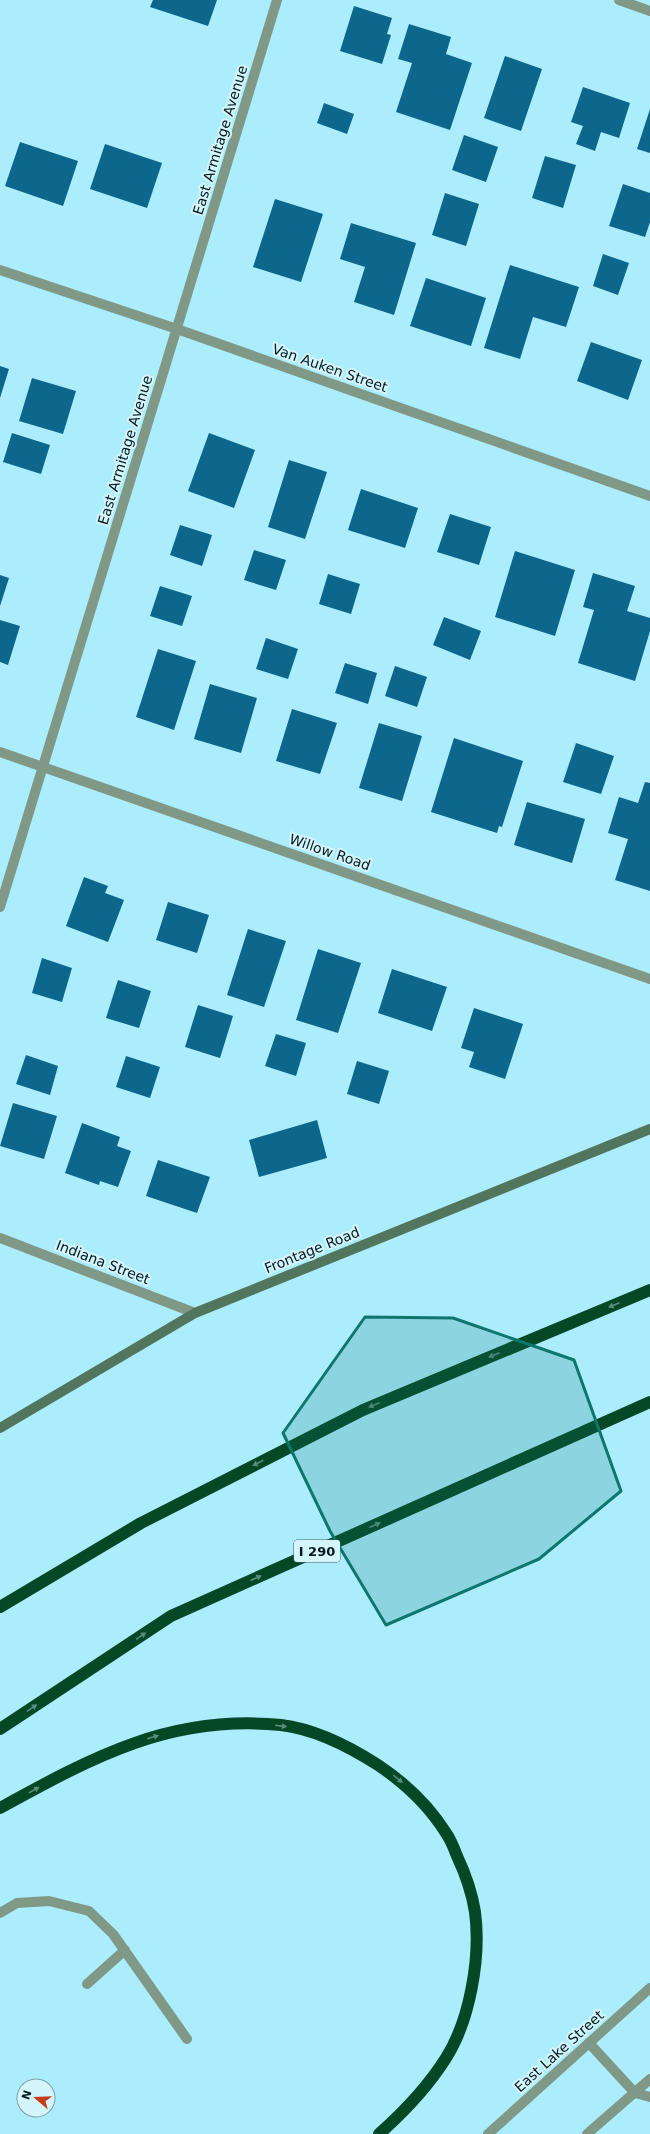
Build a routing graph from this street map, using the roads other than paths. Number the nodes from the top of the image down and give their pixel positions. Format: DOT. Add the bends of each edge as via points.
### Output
graph roads {
  1 [pos="277,0"];
  2 [pos="620,0"];
  3 [pos="650,11"];
  4 [pos="0,270"];
  5 [pos="177,329"];
  6 [pos="650,496"];
  7 [pos="0,752"];
  8 [pos="43,766"];
  9 [pos="0,907"];
  10 [pos="650,979"];
  11 [pos="650,1129"];
  12 [pos="0,1238"];
  13 [pos="650,1290"];
  14 [pos="195,1312"];
  15 [pos="650,1402"];
  16 [pos="0,1428"];
  17 [pos="0,1607"];
  18 [pos="0,1730"];
  19 [pos="0,1808"];
  20 [pos="0,1913"];
  21 [pos="125,1950"];
  22 [pos="87,1984"];
  23 [pos="650,1988"];
  24 [pos="187,2039"];
  25 [pos="589,2043"];
  26 [pos="650,2079"];
  27 [pos="635,2093"];
  28 [pos="650,2097"];
  29 [pos="379,2134"];
  30 [pos="488,2134"];
  31 [pos="588,2134"];
  1 -- 5 [label="street, East Armitage Avenue"];
  2 -- 3 [label="street"];
  4 -- 5 [label="street, Van Auken Street"];
  5 -- 6 [label="street, Van Auken Street"];
  5 -- 8 [label="street, East Armitage Avenue"];
  7 -- 8 [label="street, Willow Road"];
  8 -- 9 [label="street, East Armitage Avenue"];
  8 -- 10 [label="street, Willow Road"];
  11 -- 14 [label="street, Frontage Road"];
  12 -- 14 [label="street, Indiana Street"];
  13 -- 17 [label="highway, one-way" via="363,1410 141,1523"];
  14 -- 16 [label="street, Frontage Road"];
  18 -- 15 [label="highway, I 290, one-way" via="171,1616"];
  19 -- 29 [label="highway, one-way" via="78,1766 126,1745 176,1730 228,1723 283,1726 324,1737 362,1755 398,1778 424,1804 447,1834 463,1869 475,1912 476,1965 467,2011 447,2057 414,2102"];
  20 -- 21 [label="street" via="17,1903 49,1901 89,1911 113,1934"];
  21 -- 22 [label="street"];
  21 -- 24 [label="street"];
  23 -- 25 [label="street, East Lake Street"];
  25 -- 27 [label="street"];
  25 -- 30 [label="street, East Lake Street"];
  26 -- 27 [label="street"];
  27 -- 28 [label="street"];
  27 -- 31 [label="street"];
}
